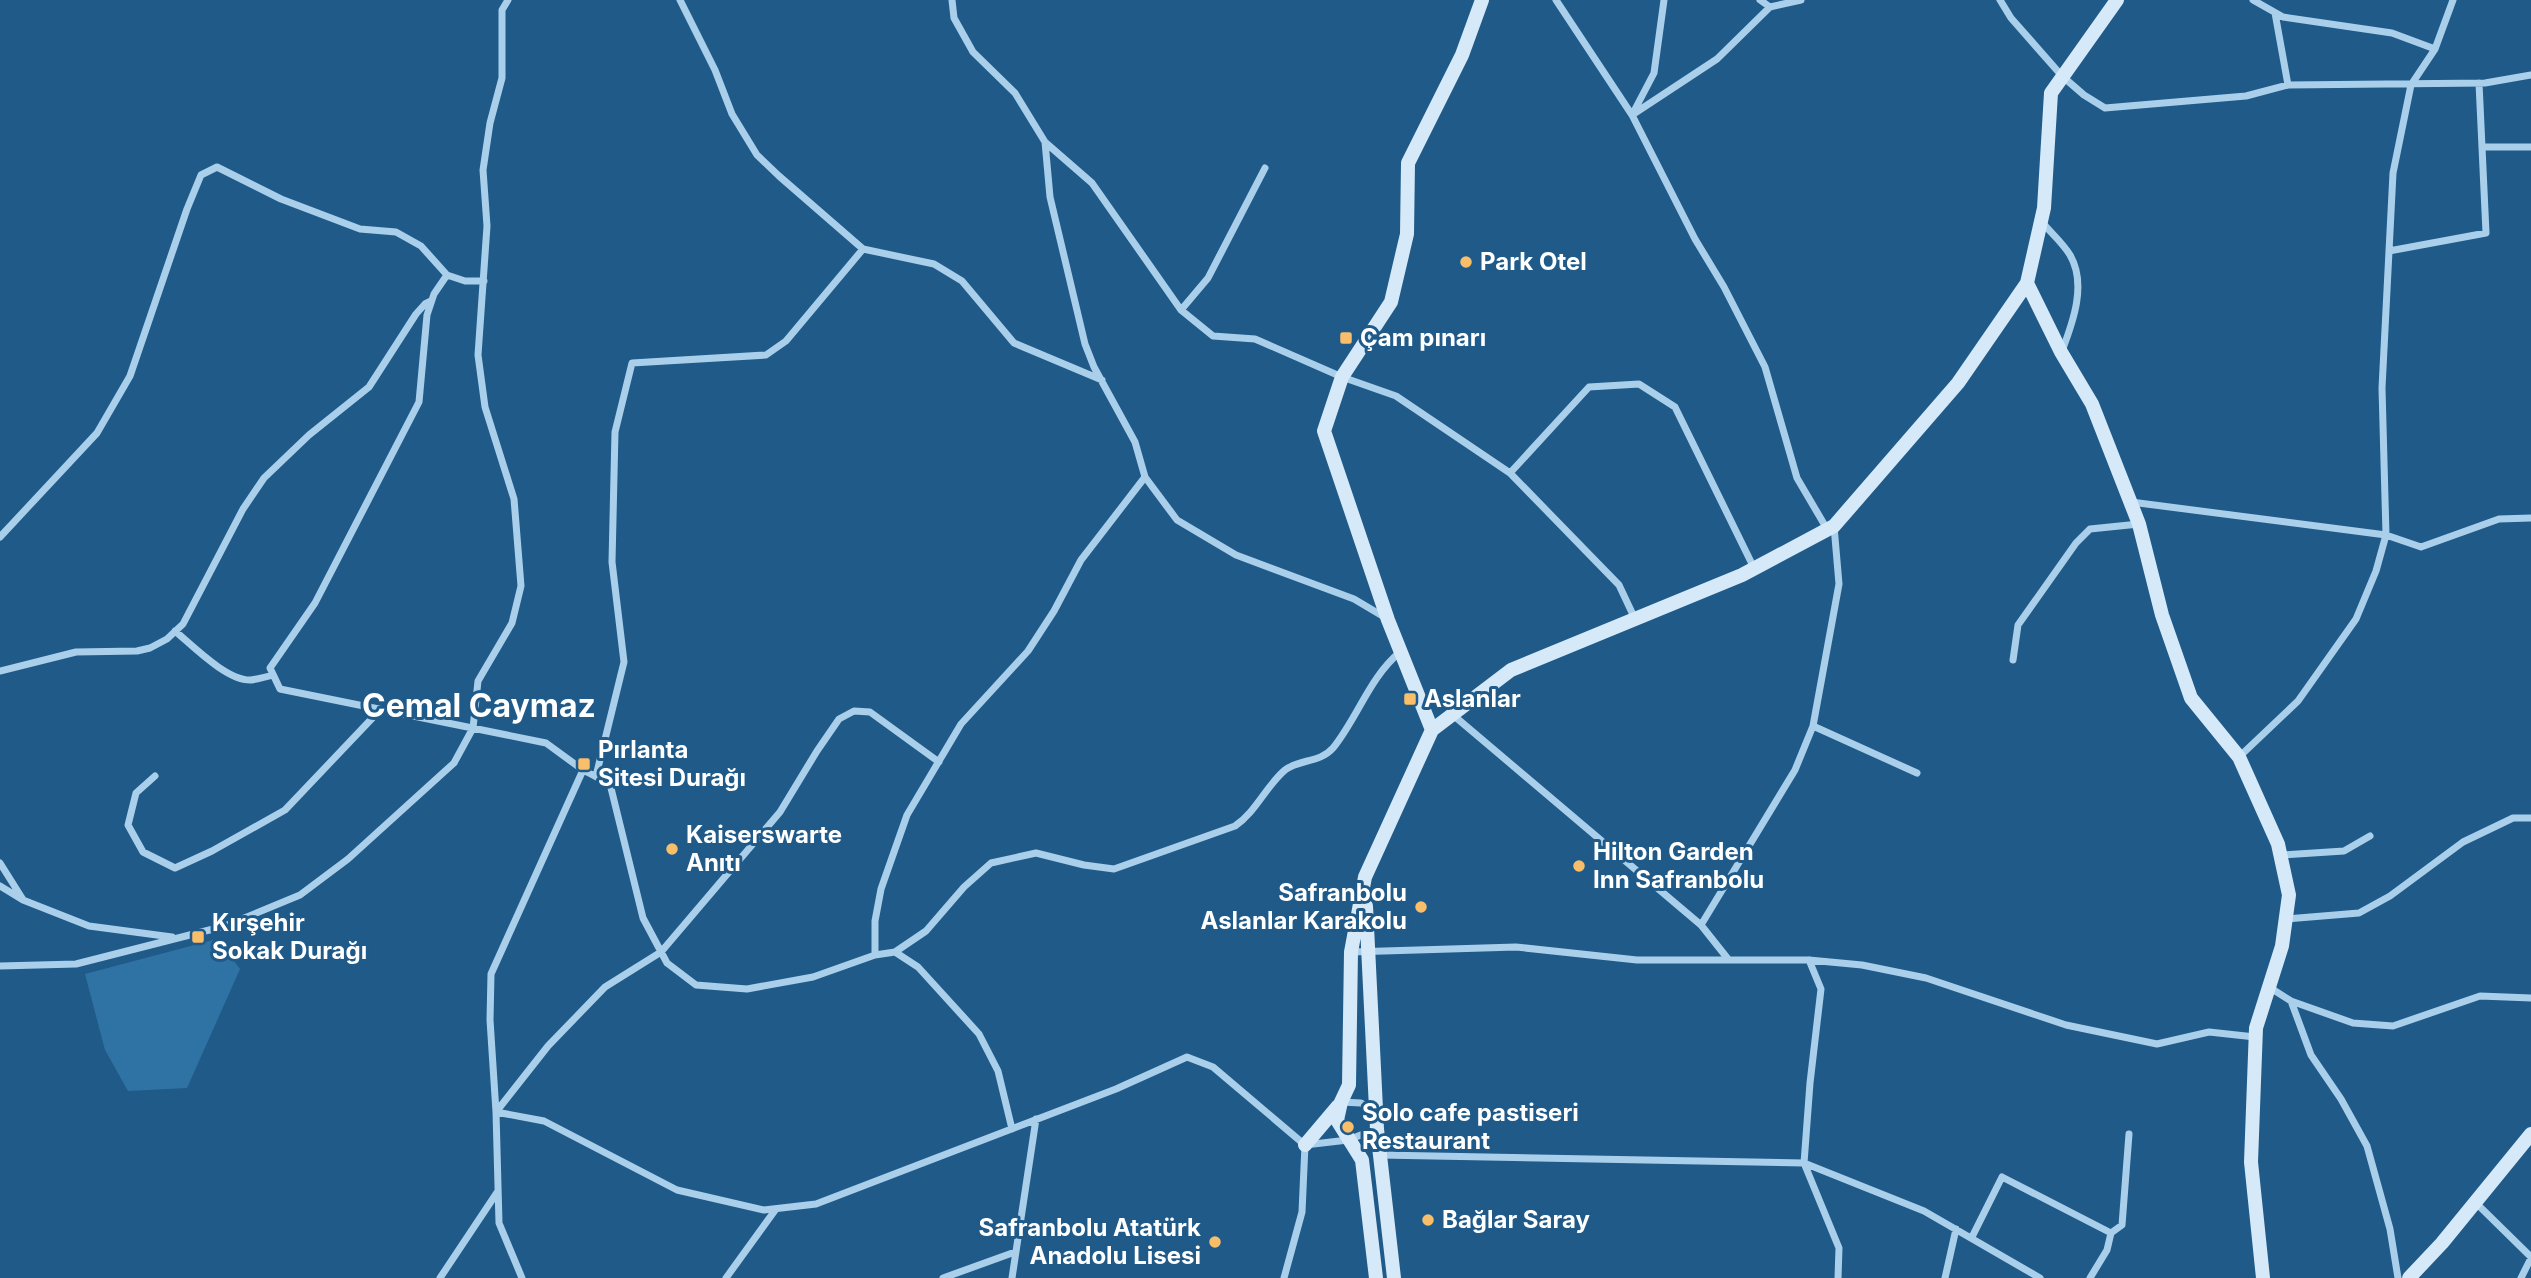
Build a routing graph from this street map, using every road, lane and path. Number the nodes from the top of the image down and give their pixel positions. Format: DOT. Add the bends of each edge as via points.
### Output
graph roads {
  1 [pos="508,0"];
  2 [pos="680,0"];
  3 [pos="952,0"];
  4 [pos="1482,0"];
  5 [pos="1556,0"];
  6 [pos="1664,0"];
  7 [pos="1760,0"];
  8 [pos="1801,0"];
  9 [pos="2000,0"];
  10 [pos="2117,0"];
  11 [pos="2253,0"];
  12 [pos="2453,0"];
  13 [pos="1770,7"];
  14 [pos="2275,13"];
  15 [pos="2435,49"];
  16 [pos="2531,75"];
  17 [pos="2062,76"];
  18 [pos="2479,83"];
  19 [pos="2288,85"];
  20 [pos="2411,85"];
  21 [pos="1632,115"];
  22 [pos="1045,142"];
  23 [pos="2482,147"];
  24 [pos="2531,147"];
  25 [pos="1265,168"];
  26 [pos="2041,221"];
  27 [pos="863,249"];
  28 [pos="2389,251"];
  29 [pos="447,275"];
  30 [pos="484,281"];
  31 [pos="2027,283"];
  32 [pos="431,301"];
  33 [pos="1181,310"];
  34 [pos="2062,352"];
  35 [pos="1342,377"];
  36 [pos="1102,380"];
  37 [pos="1510,473"];
  38 [pos="1144,477"];
  39 [pos="2130,502"];
  40 [pos="2531,518"];
  41 [pos="2139,524"];
  42 [pos="1830,528"];
  43 [pos="2386,535"];
  44 [pos="0,537"];
  45 [pos="1754,568"];
  46 [pos="1635,619"];
  47 [pos="1388,620"];
  48 [pos="175,631"];
  49 [pos="1401,651"];
  50 [pos="2013,660"];
  51 [pos="0,671"];
  52 [pos="273,675"];
  53 [pos="380,710"];
  54 [pos="1453,714"];
  55 [pos="1813,726"];
  56 [pos="473,728"];
  57 [pos="1432,730"];
  58 [pos="2239,757"];
  59 [pos="939,762"];
  60 [pos="583,770"];
  61 [pos="1917,773"];
  62 [pos="155,776"];
  63 [pos="596,776"];
  64 [pos="2531,818"];
  65 [pos="2370,836"];
  66 [pos="2280,855"];
  67 [pos="0,863"];
  68 [pos="1365,877"];
  69 [pos="0,886"];
  70 [pos="23,900"];
  71 [pos="2286,919"];
  72 [pos="1701,925"];
  73 [pos="179,938"];
  74 [pos="1367,951"];
  75 [pos="661,952"];
  76 [pos="895,952"];
  77 [pos="1351,953"];
  78 [pos="875,955"];
  79 [pos="1728,959"];
  80 [pos="1810,960"];
  81 [pos="0,966"];
  82 [pos="2269,987"];
  83 [pos="2531,998"];
  84 [pos="2291,1000"];
  85 [pos="2255,1037"];
  86 [pos="1341,1102"];
  87 [pos="496,1112"];
  88 [pos="1376,1113"];
  89 [pos="1037,1119"];
  90 [pos="1012,1129"];
  91 [pos="1377,1129"];
  92 [pos="2129,1134"];
  93 [pos="2531,1134"];
  94 [pos="1348,1140"];
  95 [pos="1305,1144"];
  96 [pos="1380,1155"];
  97 [pos="1804,1163"];
  98 [pos="498,1191"];
  99 [pos="2475,1202"];
  100 [pos="776,1209"];
  101 [pos="1956,1229"];
  102 [pos="2110,1233"];
  103 [pos="1972,1237"];
  104 [pos="1015,1252"];
  105 [pos="2531,1258"];
  106 [pos="440,1278"];
  107 [pos="522,1278"];
  108 [pos="726,1278"];
  109 [pos="943,1278"];
  110 [pos="1012,1278"];
  111 [pos="1284,1278"];
  112 [pos="1376,1278"];
  113 [pos="1394,1278"];
  114 [pos="1838,1278"];
  115 [pos="1945,1278"];
  116 [pos="2040,1278"];
  117 [pos="2090,1278"];
  118 [pos="2263,1278"];
  119 [pos="2398,1278"];
  120 [pos="2409,1278"];
  121 [pos="2521,1278"];
  1 -- 30 [label="street" via="502,10 502,78 483,170"];
  2 -- 27 [label="street" via="732,114 757,155"];
  3 -- 22 [label="street" via="954,18 973,52 1015,93"];
  4 -- 35 [label="street" via="1462,55 1408,163 1407,234 1391,302"];
  5 -- 21 [label="street"];
  6 -- 21 [label="street" via="1654,73"];
  7 -- 13 [label="street"];
  8 -- 13 [label="street"];
  9 -- 17 [label="street"];
  10 -- 17 [label="street"];
  11 -- 14 [label="street"];
  12 -- 15 [label="street"];
  13 -- 21 [label="street" via="1717,59"];
  14 -- 15 [label="street" via="2392,33"];
  14 -- 19 [label="street"];
  15 -- 20 [label="street"];
  16 -- 18 [label="street"];
  17 -- 19 [label="street" via="2105,108 2246,96"];
  17 -- 26 [label="street" via="2051,93"];
  18 -- 20 [label="street"];
  18 -- 23 [label="street"];
  19 -- 20 [label="street"];
  20 -- 28 [label="street" via="2393,173"];
  21 -- 42 [label="street" via="1765,367 1797,478"];
  22 -- 33 [label="street" via="1092,183"];
  22 -- 36 [label="street" via="1050,197 1085,344"];
  23 -- 24 [label="street"];
  23 -- 28 [label="street" via="2486,233"];
  25 -- 33 [label="street" via="1208,278"];
  26 -- 31 [label="street"];
  26 -- 34 [label="street" via="2071,256 2079,281 2073,323"];
  27 -- 36 [label="street" via="934,264 962,281 1014,343"];
  27 -- 63 [label="street" via="786,341 766,355 632,363 615,432 612,562 624,663"];
  28 -- 43 [label="street" via="2382,388"];
  29 -- 30 [label="street"];
  29 -- 32 [label="street"];
  29 -- 44 [label="street" via="421,246 396,232 359,229 281,199 217,167 201,175 130,376 97,433"];
  30 -- 56 [label="street" via="478,355 485,407 514,499 521,586 512,623 478,681"];
  31 -- 34 [label="street"];
  31 -- 42 [label="street" via="1958,383"];
  32 -- 48 [label="street" via="416,314 369,387 264,478"];
  32 -- 52 [label="street" via="419,402 315,603 270,668"];
  33 -- 35 [label="street" via="1213,336 1255,339"];
  34 -- 39 [label="street" via="2092,404"];
  35 -- 37 [label="street" via="1396,396"];
  35 -- 47 [label="street" via="1324,431"];
  36 -- 38 [label="street" via="1135,442"];
  37 -- 45 [label="street" via="1589,387 1639,384 1675,407"];
  37 -- 46 [label="street" via="1619,585"];
  38 -- 47 [label="street" via="1177,520 1236,555 1354,599"];
  38 -- 59 [label="street" via="1081,560 1028,651 961,724"];
  39 -- 41 [label="street"];
  39 -- 43 [label="street"];
  40 -- 43 [label="street" via="2499,519 2421,547"];
  41 -- 50 [label="street" via="2090,529 2076,543 2018,625"];
  41 -- 58 [label="street" via="2162,615 2191,698"];
  42 -- 45 [label="street"];
  42 -- 55 [label="street" via="1839,584"];
  43 -- 58 [label="street" via="2376,571 2350,629 2298,701"];
  45 -- 46 [label="street"];
  46 -- 54 [label="street" via="1511,670"];
  47 -- 49 [label="street"];
  48 -- 51 [label="street" via="149,649 76,652"];
  48 -- 52 [label="street" via="216,665 241,678"];
  49 -- 57 [label="street"];
  49 -- 76 [label="street" via="1373,682 1332,749 1283,771 1235,826 1114,869 1035,853 991,863 926,931"];
  52 -- 53 [label="street" via="280,689"];
  53 -- 56 [label="street"];
  53 -- 62 [label="street" via="285,810 175,868 143,852 128,825 136,793"];
  54 -- 57 [label="street"];
  54 -- 72 [label="street"];
  55 -- 61 [label="street"];
  55 -- 72 [label="street" via="1795,770"];
  56 -- 60 [label="street" via="546,743"];
  56 -- 73 [label="street" via="454,763 348,859 300,895 225,926"];
  57 -- 68 [label="street"];
  58 -- 66 [label="street"];
  59 -- 75 [label="street" via="870,712 854,711 839,719 780,812"];
  59 -- 78 [label="street" via="907,815 881,889"];
  60 -- 63 [label="street"];
  60 -- 87 [label="street" via="491,974"];
  63 -- 75 [label="street" via="610,784 643,918"];
  64 -- 71 [label="street" via="2513,818 2463,842 2359,913"];
  65 -- 66 [label="street" via="2344,851"];
  66 -- 71 [label="street" via="2290,895"];
  67 -- 70 [label="street"];
  68 -- 74 [label="street"];
  68 -- 77 [label="street"];
  69 -- 70 [label="street"];
  70 -- 73 [label="street" via="89,926"];
  71 -- 82 [label="street"];
  72 -- 79 [label="street"];
  73 -- 81 [label="street" via="76,964"];
  74 -- 77 [label="street"];
  74 -- 79 [label="street" via="1516,947 1637,960"];
  74 -- 88 [label="street"];
  75 -- 78 [label="street" via="667,963 696,985 747,989 813,977"];
  75 -- 87 [label="street" via="605,987 548,1046"];
  76 -- 78 [label="street"];
  76 -- 90 [label="street" via="918,967 979,1034 998,1071"];
  77 -- 86 [label="street" via="1349,1085"];
  79 -- 80 [label="street"];
  80 -- 85 [label="street" via="1926,978 2066,1025 2157,1044 2209,1032"];
  80 -- 97 [label="street" via="1821,989"];
  82 -- 84 [label="street"];
  82 -- 85 [label="street"];
  83 -- 84 [label="street" via="2480,996 2393,1026 2353,1023"];
  84 -- 119 [label="street" via="2311,1055 2367,1146"];
  85 -- 118 [label="street" via="2251,1162"];
  86 -- 88 [label="street" via="1361,1103"];
  86 -- 94 [label="street" via="1337,1120"];
  86 -- 95 [label="street"];
  87 -- 98 [label="street"];
  87 -- 100 [label="street" via="544,1121 677,1190"];
  88 -- 91 [label="street"];
  89 -- 90 [label="street"];
  89 -- 95 [label="street" via="1187,1057 1213,1066"];
  89 -- 104 [label="street"];
  90 -- 100 [label="street" via="816,1204"];
  91 -- 94 [label="street"];
  91 -- 96 [label="street"];
  92 -- 102 [label="street" via="2122,1225"];
  93 -- 99 [label="street"];
  94 -- 95 [label="street"];
  94 -- 112 [label="street" via="1362,1160"];
  95 -- 111 [label="street" via="1302,1212"];
  96 -- 97 [label="street"];
  96 -- 113 [label="street"];
  97 -- 101 [label="street" via="1924,1211"];
  97 -- 114 [label="street" via="1839,1248"];
  98 -- 106 [label="street"];
  98 -- 107 [label="street" via="499,1223"];
  99 -- 105 [label="street"];
  99 -- 120 [label="street"];
  100 -- 108 [label="street"];
  101 -- 103 [label="street"];
  101 -- 115 [label="street"];
  102 -- 103 [label="street" via="2002,1177"];
  102 -- 117 [label="street" via="2107,1250"];
  103 -- 116 [label="street"];
  104 -- 109 [label="street"];
  104 -- 110 [label="street"];
  105 -- 121 [label="street"];
}
